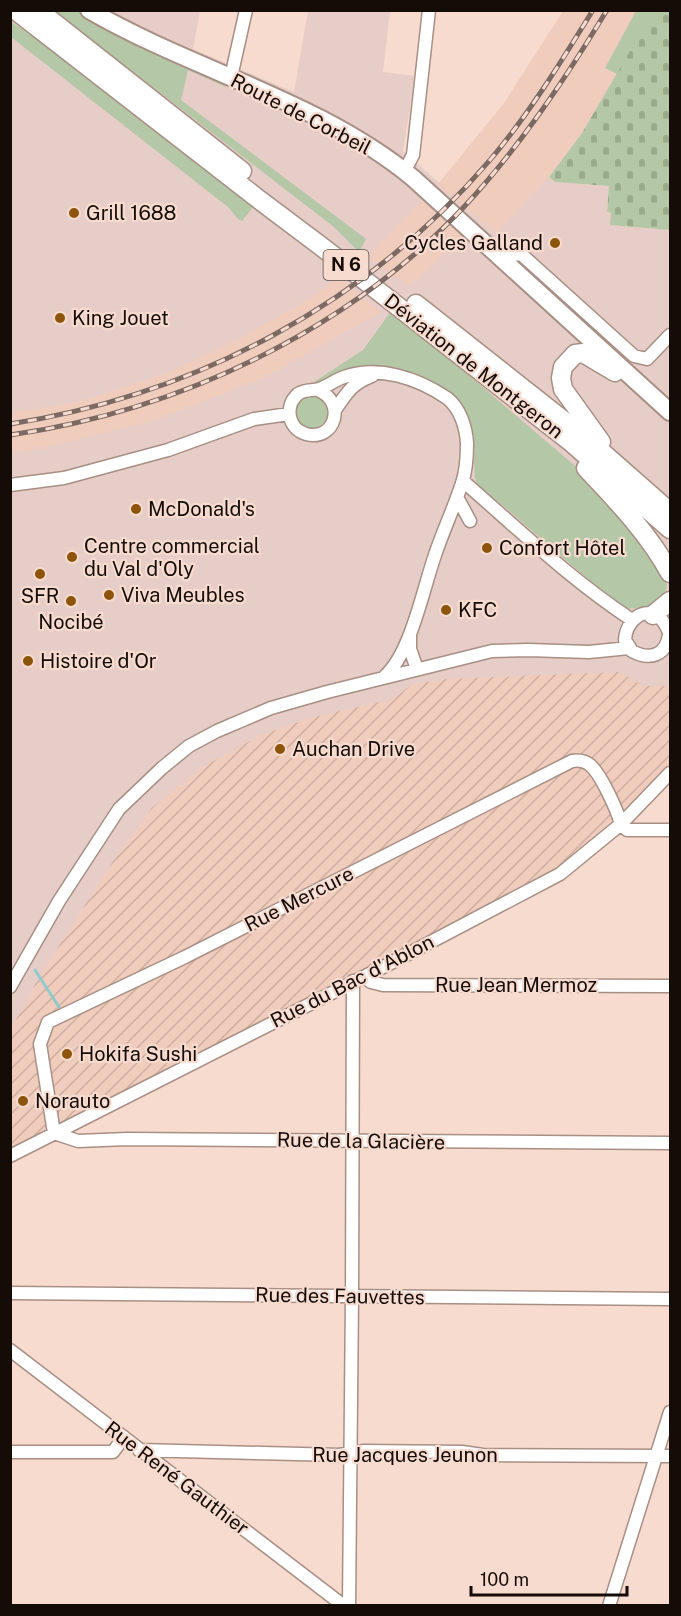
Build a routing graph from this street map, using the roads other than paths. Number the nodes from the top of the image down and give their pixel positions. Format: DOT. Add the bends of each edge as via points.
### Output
graph roads {
  1 [pos="15,10"];
  2 [pos="38,10"];
  3 [pos="89,10"];
  4 [pos="246,10"];
  5 [pos="429,10"];
  6 [pos="231,77"];
  7 [pos="405,172"];
  8 [pos="504,260"];
  9 [pos="571,324"];
  10 [pos="670,335"];
  11 [pos="615,372"];
  12 [pos="381,373"];
  13 [pos="318,390"];
  14 [pos="335,410"];
  15 [pos="670,412"];
  16 [pos="289,414"];
  17 [pos="670,423"];
  18 [pos="558,432"];
  19 [pos="614,462"];
  20 [pos="463,481"];
  21 [pos="10,485"];
  22 [pos="457,497"];
  23 [pos="670,512"];
  24 [pos="470,521"];
  25 [pos="670,529"];
  26 [pos="670,573"];
  27 [pos="670,601"];
  28 [pos="653,615"];
  29 [pos="632,620"];
  30 [pos="410,631"];
  31 [pos="670,635"];
  32 [pos="629,648"];
  33 [pos="665,655"];
  34 [pos="417,669"];
  35 [pos="384,677"];
  36 [pos="670,773"];
  37 [pos="621,824"];
  38 [pos="670,830"];
  39 [pos="358,979"];
  40 [pos="670,986"];
  41 [pos="10,987"];
  42 [pos="81,1120"];
  43 [pos="54,1134"];
  44 [pos="94,1140"];
  45 [pos="352,1141"];
  46 [pos="670,1143"];
  47 [pos="10,1156"];
  48 [pos="10,1293"];
  49 [pos="352,1297"];
  50 [pos="670,1299"];
  51 [pos="10,1350"];
  52 [pos="670,1412"];
  53 [pos="124,1437"];
  54 [pos="139,1450"];
  55 [pos="10,1452"];
  56 [pos="349,1452"];
  57 [pos="657,1456"];
  58 [pos="670,1456"];
  59 [pos="344,1605"];
  60 [pos="349,1605"];
  61 [pos="609,1605"];
  1 -- 18 [label="main road, Déviation de Montgeron / N 6"];
  2 -- 19 [label="main road, Déviation de Montgeron / N 6"];
  3 -- 6 [label="main road, Route de Corbeil"];
  4 -- 6 [label="street"];
  5 -- 7 [label="street" via="413,155"];
  6 -- 7 [label="main road, Route de Corbeil" via="352,135"];
  7 -- 8 [label="main road, Route de Corbeil"];
  8 -- 9 [label="main road, Route de Corbeil"];
  8 -- 10 [label="street" via="522,254 634,356 647,359"];
  9 -- 11 [label="main road, Route de Corbeil"];
  9 -- 15 [label="main road, Route de Corbeil"];
  11 -- 17 [label="main road, Route de Corbeil"];
  11 -- 19 [label="main road" via="584,353 575,354 563,367 561,378 563,389"];
  12 -- 13 [label="street" via="343,377"];
  12 -- 14 [label="street" via="347,390"];
  12 -- 20 [label="street" via="397,374 448,399 463,420 467,444"];
  13 -- 14 [label="street" via="330,397"];
  13 -- 16 [label="street" via="297,394"];
  14 -- 16 [label="street" via="328,429 315,435 296,428"];
  16 -- 21 [label="street" via="254,419 168,450 64,478"];
  18 -- 25 [label="main road, Déviation de Montgeron / N 6"];
  18 -- 26 [label="main road" via="565,448 639,527"];
  19 -- 23 [label="main road, Déviation de Montgeron / N 6"];
  20 -- 22 [label="street"];
  20 -- 29 [label="street" via="574,578"];
  22 -- 24 [label="street"];
  22 -- 30 [label="street"];
  27 -- 28 [label="main road"];
  28 -- 29 [label="street" via="641,614"];
  28 -- 31 [label="street" via="665,624"];
  29 -- 32 [label="street" via="626,631"];
  30 -- 34 [label="street" via="410,649"];
  30 -- 35 [label="street" via="397,664"];
  31 -- 33 [label="street"];
  32 -- 33 [label="street" via="644,656"];
  32 -- 34 [label="street" via="589,652 492,651"];
  34 -- 35 [label="street"];
  35 -- 41 [label="street" via="271,708 217,731 171,760 119,809 59,901"];
  36 -- 37 [label="street, Rue du Bac d'Ablon"];
  37 -- 38 [label="street" via="627,830"];
  37 -- 39 [label="street, Rue du Bac d'Ablon" via="560,874"];
  37 -- 43 [label="street, Rue Mercure" via="595,770 586,762 572,760 186,957 48,1022 40,1044"];
  39 -- 40 [label="street, Rue Jean Mermoz" via="383,985"];
  39 -- 42 [label="street, Rue du Bac d'Ablon"];
  39 -- 45 [label="street"];
  42 -- 43 [label="street, Rue du Bac d'Ablon"];
  42 -- 44 [label="street"];
  43 -- 44 [label="street, Rue de la Glacière" via="78,1141"];
  43 -- 47 [label="street, Rue du Bac d'Ablon"];
  44 -- 45 [label="street, Rue de la Glacière"];
  45 -- 46 [label="street, Rue de la Glacière"];
  45 -- 49 [label="street"];
  48 -- 49 [label="street, Rue des Fauvettes"];
  49 -- 50 [label="street, Rue des Fauvettes"];
  49 -- 56 [label="street"];
  51 -- 53 [label="street, Rue René Gauthier"];
  52 -- 57 [label="street"];
  53 -- 54 [label="street, Rue René Gauthier"];
  53 -- 55 [label="street" via="113,1452"];
  54 -- 56 [label="street, Rue Jacques Jeunon" via="339,1455"];
  54 -- 59 [label="street, Rue René Gauthier"];
  56 -- 57 [label="street, Rue Jacques Jeunon"];
  56 -- 60 [label="street"];
  57 -- 58 [label="street, Rue Jacques Jeunon"];
  57 -- 61 [label="street"];
}
